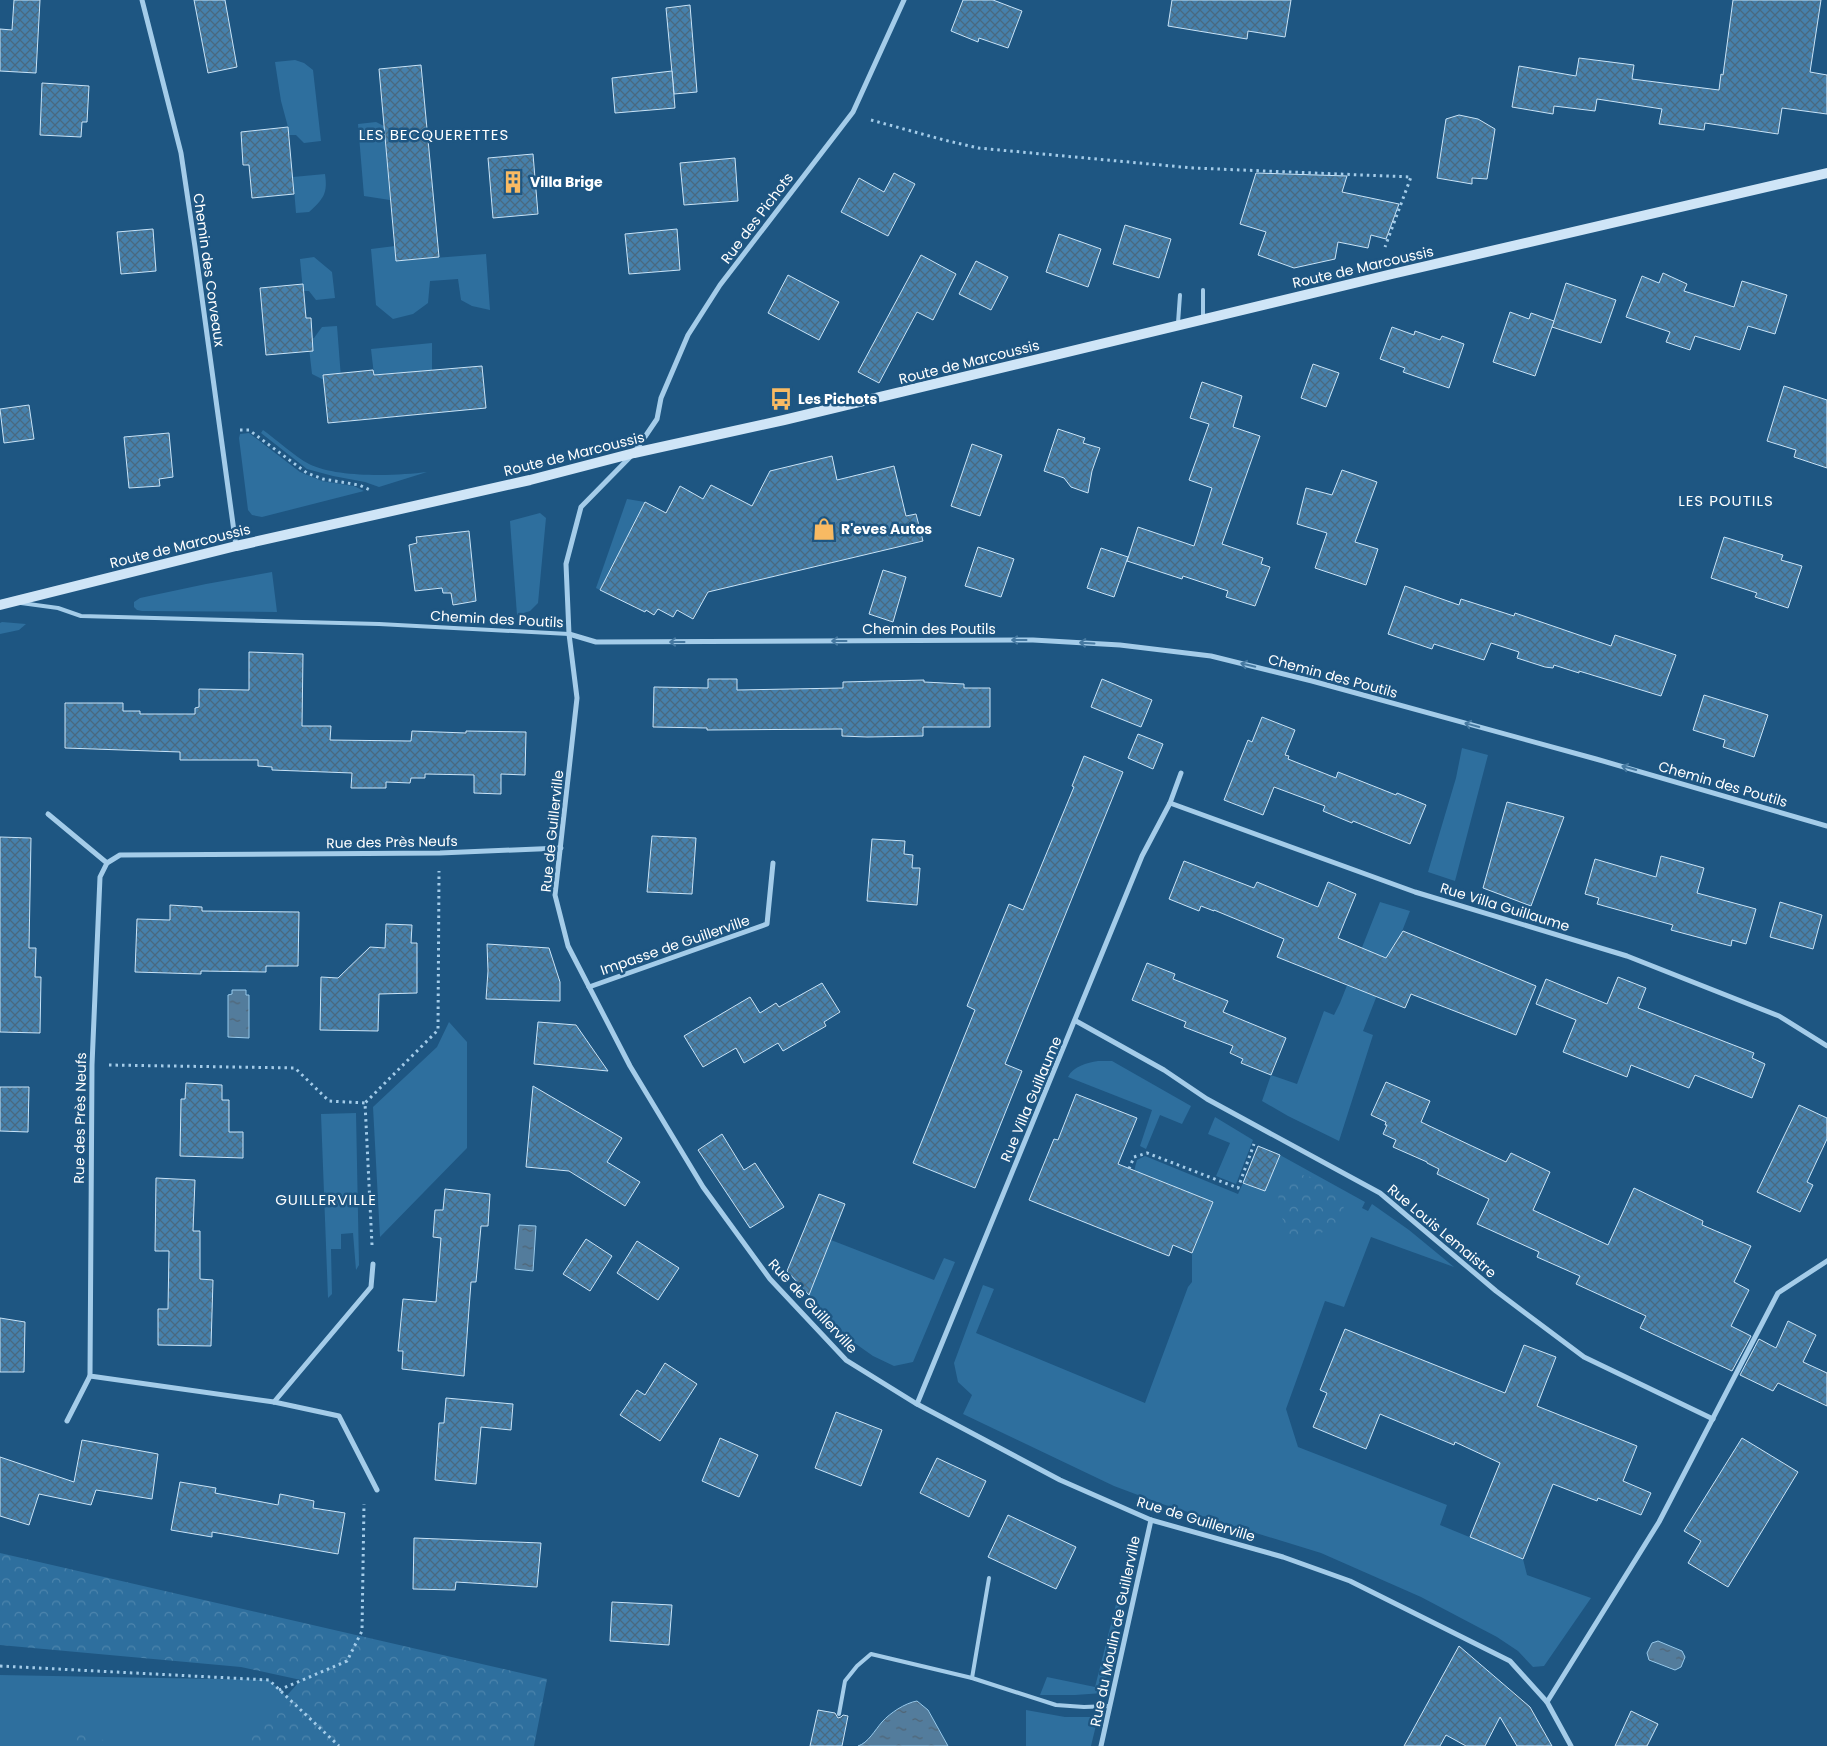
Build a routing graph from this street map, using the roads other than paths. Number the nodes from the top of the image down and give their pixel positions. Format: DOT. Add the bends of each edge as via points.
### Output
graph roads {
  1 [pos="142,0"];
  2 [pos="904,0"];
  3 [pos="1827,173"];
  4 [pos="1203,290"];
  5 [pos="1180,295"];
  6 [pos="1203,320"];
  7 [pos="1178,326"];
  8 [pos="634,453"];
  9 [pos="236,546"];
  10 [pos="12,602"];
  11 [pos="0,604"];
  12 [pos="570,634"];
  13 [pos="1181,773"];
  14 [pos="1170,803"];
  15 [pos="48,814"];
  16 [pos="1827,826"];
  17 [pos="561,848"];
  18 [pos="107,863"];
  19 [pos="773,863"];
  20 [pos="589,987"];
  21 [pos="1076,1021"];
  22 [pos="1827,1046"];
  23 [pos="1827,1261"];
  24 [pos="373,1264"];
  25 [pos="90,1376"];
  26 [pos="274,1402"];
  27 [pos="917,1404"];
  28 [pos="1713,1418"];
  29 [pos="67,1421"];
  30 [pos="377,1490"];
  31 [pos="1151,1520"];
  32 [pos="989,1578"];
  33 [pos="972,1678"];
  34 [pos="1547,1702"];
  35 [pos="1110,1706"];
  36 [pos="839,1714"];
  37 [pos="1102,1746"];
  38 [pos="1571,1746"];
  1 -- 9 [label="street, Chemin des Corveaux" via="180,153"];
  2 -- 8 [label="street, Rue des Pichots" via="853,112 720,285 688,336 660,398 657,418"];
  3 -- 6 [label="main road, Route de Marcoussis"];
  4 -- 6 [label="lane"];
  5 -- 7 [label="lane"];
  6 -- 7 [label="main road, Route de Marcoussis"];
  7 -- 8 [label="main road, Route de Marcoussis"];
  8 -- 9 [label="main road, Route de Marcoussis" via="530,480"];
  8 -- 12 [label="street, Rue de Guillerville" via="581,507 566,564"];
  9 -- 10 [label="main road, Route de Marcoussis"];
  10 -- 11 [label="main road, Route de Marcoussis"];
  10 -- 12 [label="lane, Chemin des Poutils" via="58,608 81,616 379,624"];
  16 -- 12 [label="street, Chemin des Poutils, one-way" via="1587,756 1210,656 1120,644 1033,640 596,642"];
  12 -- 17 [label="street, Rue de Guillerville" via="577,698"];
  13 -- 14 [label="street, Rue Villa Guillaume"];
  14 -- 21 [label="street, Rue Villa Guillaume" via="1142,856"];
  14 -- 22 [label="street, Rue Villa Guillaume" via="1415,892 1627,956 1779,1016"];
  15 -- 18 [label="street"];
  17 -- 18 [label="street, Rue des Près Neufs" via="440,853 120,855"];
  17 -- 20 [label="street, Rue de Guillerville" via="555,895 568,946"];
  18 -- 25 [label="street, Rue des Près Neufs" via="100,877 92,1065"];
  19 -- 20 [label="street, Impasse de Guillerville" via="767,924"];
  20 -- 27 [label="street, Rue de Guillerville" via="630,1066 703,1187 770,1279 846,1360"];
  21 -- 27 [label="street, Rue Villa Guillaume"];
  21 -- 28 [label="street, Rue Louis Lemaistre" via="1164,1070 1207,1099 1380,1193 1496,1291 1584,1357"];
  23 -- 28 [label="street" via="1778,1293"];
  24 -- 26 [label="street" via="370,1287"];
  25 -- 26 [label="street"];
  25 -- 29 [label="street, Rue des Près Neufs"];
  26 -- 30 [label="street" via="339,1416"];
  27 -- 31 [label="street, Rue de Guillerville" via="1060,1480"];
  28 -- 34 [label="street" via="1659,1522"];
  31 -- 34 [label="street, Rue de Guillerville" via="1283,1557 1350,1581 1510,1661"];
  31 -- 35 [label="street, Rue du Moulin de Guillerville"];
  32 -- 33 [label="lane"];
  33 -- 35 [label="lane" via="1056,1705"];
  33 -- 36 [label="lane" via="872,1654 856,1666 845,1681"];
  34 -- 38 [label="street, Rue de Guillerville"];
  35 -- 37 [label="street, Rue du Moulin de Guillerville"];
}
